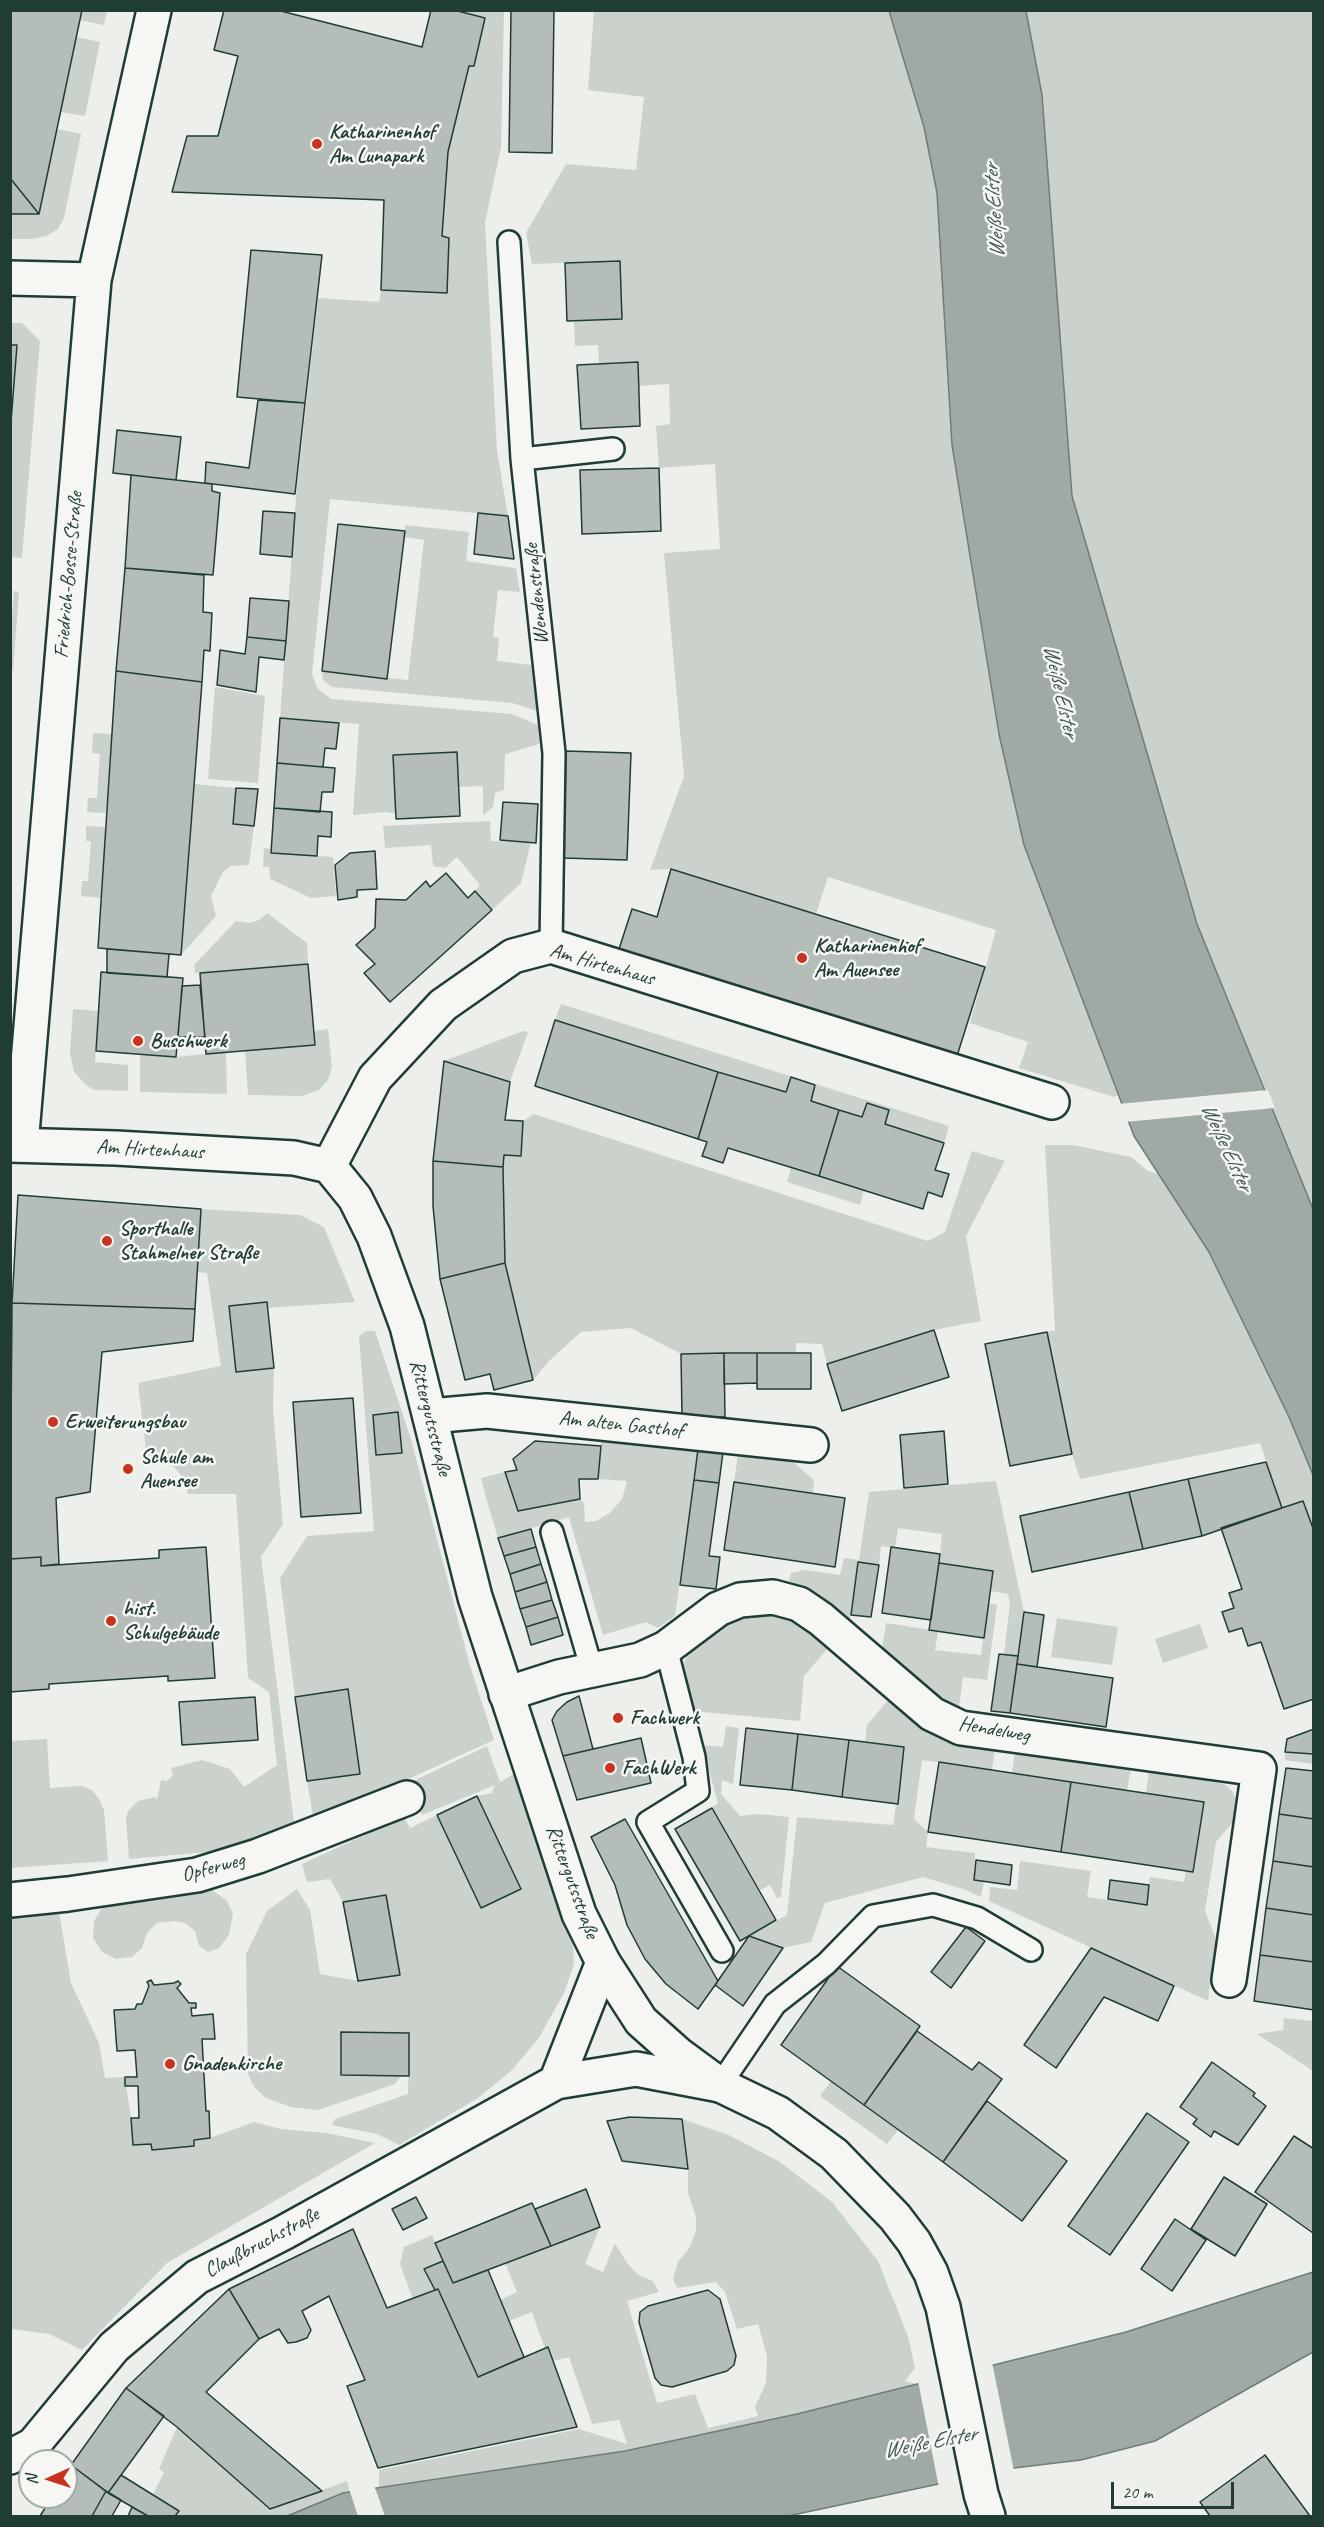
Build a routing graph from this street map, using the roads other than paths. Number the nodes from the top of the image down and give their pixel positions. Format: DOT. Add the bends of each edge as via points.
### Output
graph roads {
  1 [pos="154,10"];
  2 [pos="509,242"];
  3 [pos="10,278"];
  4 [pos="94,280"];
  5 [pos="613,449"];
  6 [pos="522,459"];
  7 [pos="551,946"];
  8 [pos="1052,1102"];
  9 [pos="16,1145"];
  10 [pos="329,1166"];
  11 [pos="430,1416"];
  12 [pos="812,1445"];
  13 [pos="552,1532"];
  14 [pos="666,1648"];
  15 [pos="592,1670"];
  16 [pos="506,1694"];
  17 [pos="407,1798"];
  18 [pos="10,1900"];
  19 [pos="1031,1950"];
  20 [pos="722,1951"];
  21 [pos="603,1962"];
  22 [pos="1229,1980"];
  23 [pos="556,2082"];
  24 [pos="720,2085"];
  25 [pos="10,2457"];
  26 [pos="984,2505"];
  1 -- 4 [label="street, Friedrich-Bosse-Straße"];
  2 -- 6 [label="lane, Wendenstraße"];
  3 -- 4 [label="street"];
  4 -- 9 [label="street, Friedrich-Bosse-Straße"];
  5 -- 6 [label="lane"];
  6 -- 7 [label="lane, Wendenstraße" via="554,753"];
  7 -- 8 [label="street, Am Hirtenhaus"];
  7 -- 10 [label="street, Am Hirtenhaus" via="513,956 443,1005 375,1078"];
  9 -- 10 [label="street, Am Hirtenhaus" via="294,1158"];
  10 -- 11 [label="street, Rittergutsstraße" via="355,1198 374,1236 407,1326"];
  11 -- 12 [label="street, Am alten Gasthof" via="487,1411"];
  11 -- 16 [label="street, Rittergutsstraße" via="475,1597"];
  13 -- 15 [label="lane"];
  14 -- 15 [label="street, Hendelweg" via="640,1660"];
  14 -- 20 [label="lane" via="694,1757 698,1791 648,1822"];
  14 -- 22 [label="street, Hendelweg" via="718,1609 740,1600 773,1598 799,1604 821,1619 932,1714 961,1728 1259,1769"];
  15 -- 16 [label="street, Hendelweg"];
  16 -- 21 [label="street, Rittergutsstraße" via="579,1914"];
  17 -- 18 [label="street, Opferweg" via="258,1856 196,1875"];
  19 -- 24 [label="lane" via="977,1918 933,1905 873,1916 826,1964 775,2004"];
  21 -- 23 [label="street"];
  21 -- 24 [label="street, Rittergutsstraße" via="641,2021"];
  23 -- 24 [label="street, Claußbruchstraße" via="636,2069"];
  23 -- 25 [label="street, Claußbruchstraße" via="197,2277 114,2347 33,2445"];
  24 -- 26 [label="street, Rittergutsstraße" via="778,2113 834,2154 914,2242 943,2307"];
}
